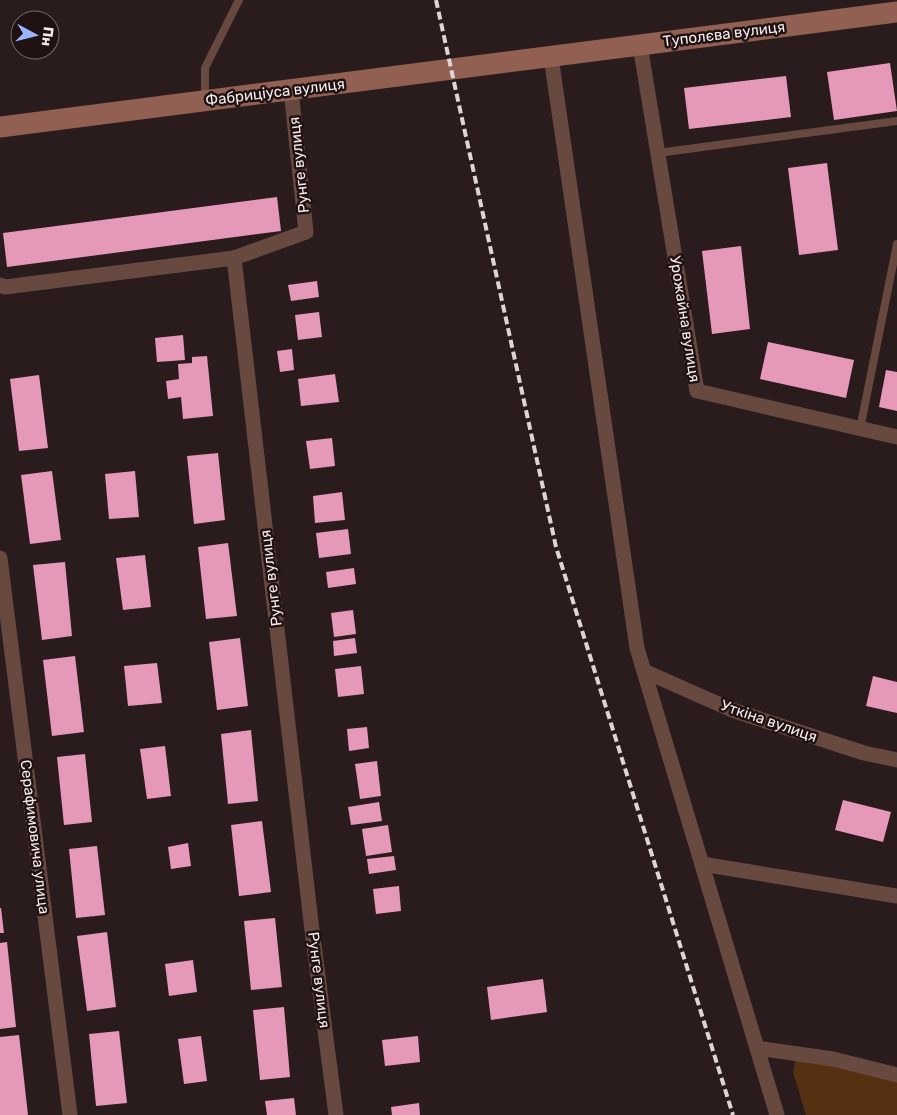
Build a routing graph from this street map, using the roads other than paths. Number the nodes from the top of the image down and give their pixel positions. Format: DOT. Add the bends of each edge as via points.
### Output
graph roads {
  1 [pos="239,0"];
  2 [pos="897,12"];
  3 [pos="640,45"];
  4 [pos="550,56"];
  5 [pos="291,90"];
  6 [pos="204,101"];
  7 [pos="897,121"];
  8 [pos="0,127"];
  9 [pos="658,153"];
  10 [pos="897,244"];
  11 [pos="234,258"];
  12 [pos="0,285"];
  13 [pos="860,428"];
  14 [pos="897,437"];
  15 [pos="0,558"];
  16 [pos="644,671"];
  17 [pos="897,760"];
  18 [pos="702,864"];
  19 [pos="897,896"];
  20 [pos="757,1048"];
  21 [pos="897,1075"];
  22 [pos="70,1115"];
  23 [pos="336,1115"];
  24 [pos="777,1115"];
  1 -- 6 [label="lane" via="205,68"];
  2 -- 3 [label="main road, Туполєва вулиця"];
  3 -- 4 [label="main road, Туполєва вулиця"];
  3 -- 9 [label="street, Урожайна вулиця"];
  4 -- 5 [label="main road, Фабриціуса вулиця"];
  4 -- 16 [label="street" via="636,638"];
  5 -- 6 [label="main road, Фабриціуса вулиця"];
  5 -- 11 [label="street, Рунге вулиця" via="306,232"];
  6 -- 8 [label="main road, Фабриціуса вулиця"];
  7 -- 9 [label="lane"];
  9 -- 13 [label="street, Урожайна вулиця" via="697,390"];
  10 -- 13 [label="lane"];
  11 -- 12 [label="street" via="15,286"];
  11 -- 23 [label="street, Рунге вулиця"];
  13 -- 14 [label="street, Урожайна вулиця"];
  15 -- 22 [label="street, Серафимовича улица"];
  16 -- 17 [label="street, Уткiна вулиця" via="732,710 864,753"];
  16 -- 18 [label="street"];
  18 -- 19 [label="street"];
  18 -- 20 [label="street"];
  20 -- 21 [label="street" via="832,1059"];
  20 -- 24 [label="street"];
}
